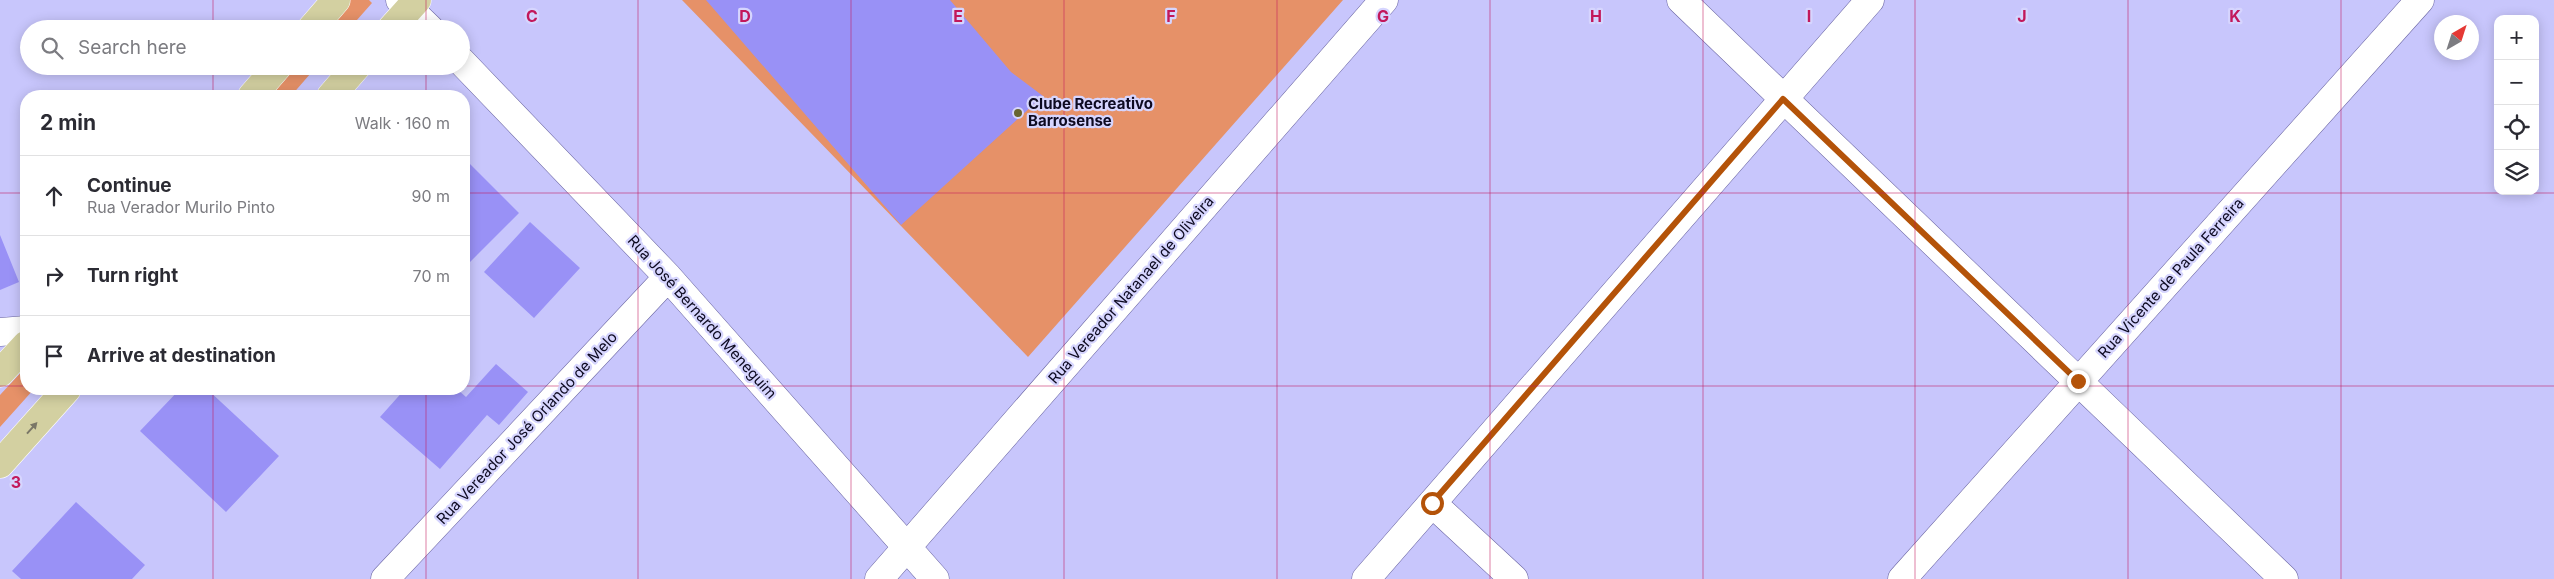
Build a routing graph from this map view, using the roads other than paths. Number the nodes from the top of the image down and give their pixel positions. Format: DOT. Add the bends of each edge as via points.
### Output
graph roads {
  1 [pos="336,0"];
  2 [pos="1384,0"];
  3 [pos="1681,0"];
  4 [pos="1870,0"];
  5 [pos="2420,0"];
  6 [pos="409,3"];
  7 [pos="319,20"];
  8 [pos="397,20"];
  9 [pos="423,20"];
  10 [pos="470,70"];
  11 [pos="270,75"];
  12 [pos="350,75"];
  13 [pos="257,90"];
  14 [pos="336,90"];
  15 [pos="1783,99"];
  16 [pos="668,277"];
  17 [pos="20,330"];
  18 [pos="0,332"];
  19 [pos="20,352"];
  20 [pos="0,374"];
  21 [pos="2078,381"];
  22 [pos="62,395"];
  23 [pos="0,464"];
  24 [pos="1432,503"];
  25 [pos="907,547"];
  26 [pos="385,579"];
  27 [pos="879,579"];
  28 [pos="935,579"];
  29 [pos="1366,579"];
  30 [pos="1514,579"];
  31 [pos="1902,579"];
  32 [pos="2284,579"];
  1 -- 7 [label="main road"];
  2 -- 25 [label="street, Rua Vereador Natanael de Oliveira"];
  3 -- 15 [label="street"];
  4 -- 15 [label="street"];
  5 -- 21 [label="street, Rua Vicente de Paula Ferreira"];
  6 -- 8 [label="main road"];
  6 -- 9 [label="street"];
  10 -- 16 [label="street, Rua José Bernardo Meneguim"];
  11 -- 13 [label="main road"];
  12 -- 14 [label="main road"];
  15 -- 21 [label="street"];
  15 -- 24 [label="street"];
  16 -- 25 [label="street, Rua José Bernardo Meneguim"];
  16 -- 26 [label="street, Rua Vereador José Orlando de Melo"];
  17 -- 18 [label="street"];
  19 -- 20 [label="main road"];
  21 -- 31 [label="street, Rua Vicente de Paula Ferreira"];
  21 -- 32 [label="street"];
  23 -- 22 [label="main road, one-way"];
  24 -- 29 [label="street"];
  24 -- 30 [label="street"];
  25 -- 27 [label="street, Rua Vereador Natanael de Oliveira"];
  25 -- 28 [label="street, Rua José Bernardo Meneguim"];
}
